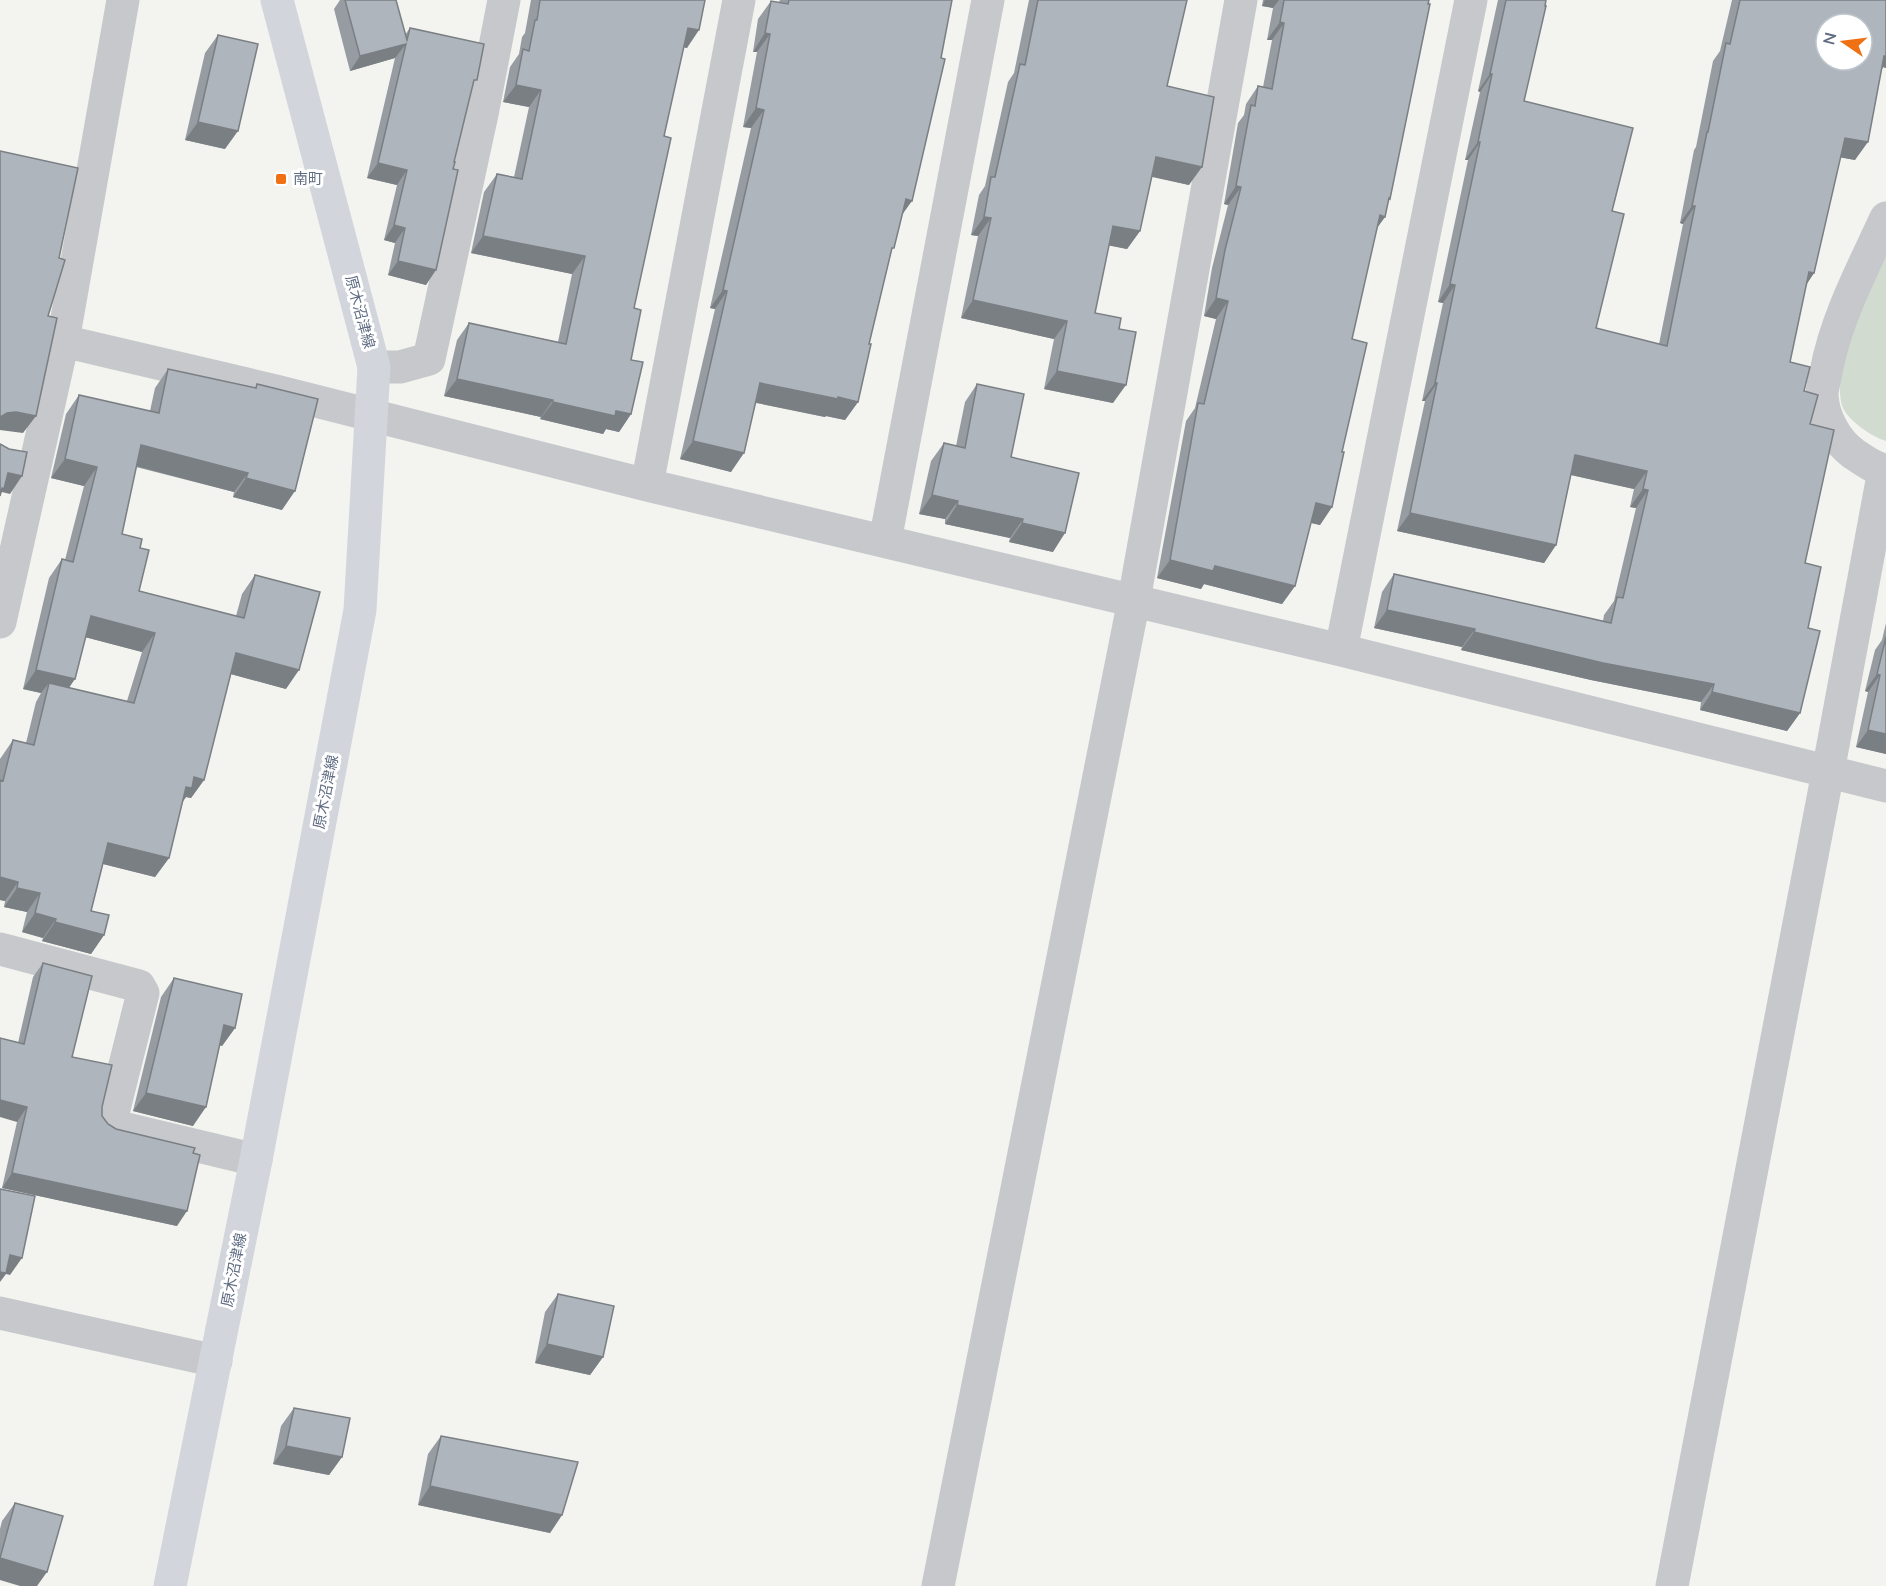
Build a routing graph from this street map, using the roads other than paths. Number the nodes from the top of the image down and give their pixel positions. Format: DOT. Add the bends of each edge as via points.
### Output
graph roads {
  1 [pos="123,0"];
  2 [pos="277,0"];
  3 [pos="504,0"];
  4 [pos="739,0"];
  5 [pos="988,0"];
  6 [pos="1241,0"];
  7 [pos="1471,0"];
  8 [pos="1886,218"];
  9 [pos="63,341"];
  10 [pos="375,367"];
  11 [pos="373,416"];
  12 [pos="1885,470"];
  13 [pos="647,485"];
  14 [pos="885,541"];
  15 [pos="1134,600"];
  16 [pos="0,622"];
  17 [pos="1341,650"];
  18 [pos="1828,772"];
  19 [pos="1886,786"];
  20 [pos="0,950"];
  21 [pos="256,1160"];
  22 [pos="0,1313"];
  23 [pos="216,1361"];
  24 [pos="170,1586"];
  25 [pos="938,1586"];
  26 [pos="1672,1586"];
  1 -- 9 [label="street"];
  2 -- 10 [label="main road, 原木沼津線"];
  3 -- 10 [label="street" via="429,359"];
  4 -- 13 [label="street"];
  5 -- 14 [label="street"];
  6 -- 15 [label="street"];
  7 -- 17 [label="street"];
  8 -- 12 [label="street" via="1829,356 1822,394 1834,433 1844,447"];
  9 -- 11 [label="street"];
  9 -- 16 [label="street" via="23,452"];
  10 -- 11 [label="main road, 原木沼津線"];
  11 -- 13 [label="street"];
  11 -- 21 [label="main road, 原木沼津線" via="360,610"];
  12 -- 18 [label="street"];
  13 -- 14 [label="street"];
  14 -- 15 [label="street"];
  15 -- 17 [label="street"];
  15 -- 25 [label="street"];
  17 -- 18 [label="street"];
  18 -- 19 [label="street"];
  18 -- 26 [label="street"];
  20 -- 21 [label="street" via="139,986 143,993 110,1125"];
  21 -- 23 [label="main road, 原木沼津線"];
  22 -- 23 [label="street"];
  23 -- 24 [label="main road, 原木沼津線"];
}
